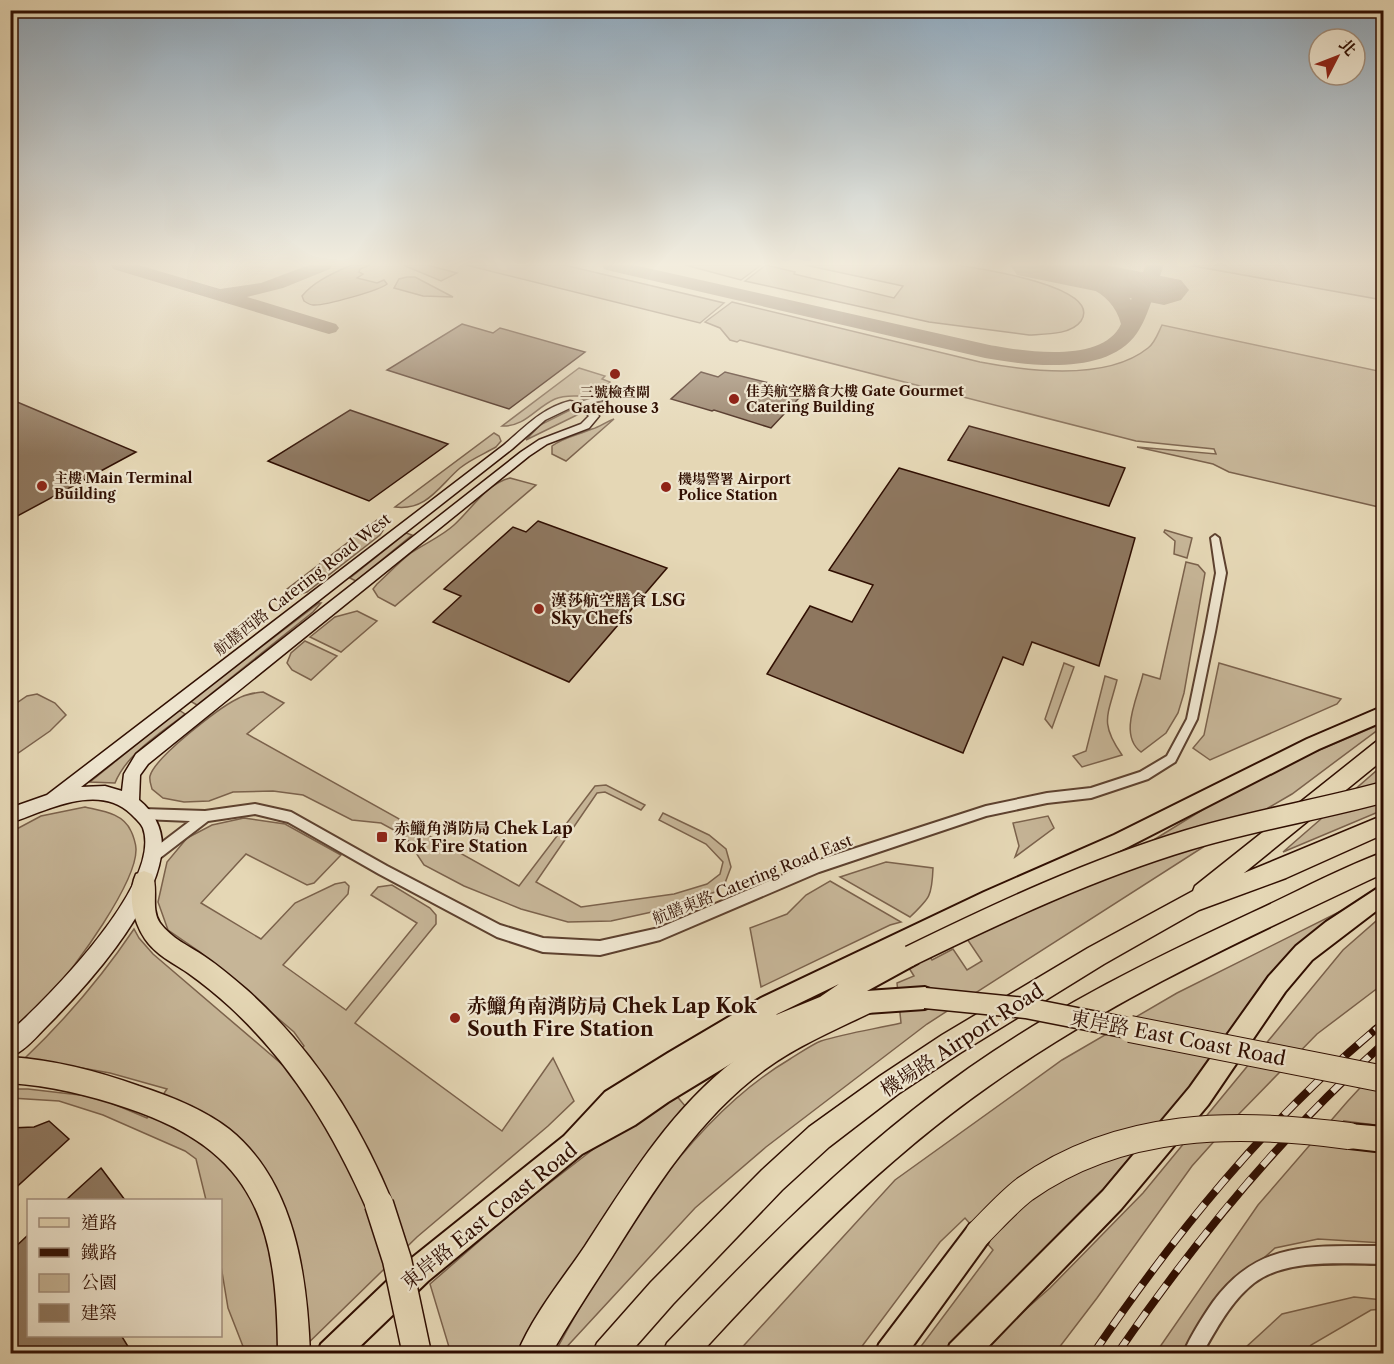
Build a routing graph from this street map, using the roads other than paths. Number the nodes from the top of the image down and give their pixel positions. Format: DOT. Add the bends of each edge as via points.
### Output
graph roads {
  1 [pos="577,404"];
  2 [pos="594,412"];
  3 [pos="1215,538"];
  4 [pos="1383,713"];
  5 [pos="1383,747"];
  6 [pos="1383,792"];
  7 [pos="53,799"];
  8 [pos="136,808"];
  9 [pos="10,816"];
  10 [pos="205,816"];
  11 [pos="1383,824"];
  12 [pos="1383,862"];
  13 [pos="148,869"];
  14 [pos="1383,893"];
  15 [pos="1192,902"];
  16 [pos="863,1004"];
  17 [pos="826,1006"];
  18 [pos="10,1047"];
  19 [pos="10,1070"];
  20 [pos="1383,1079"];
  21 [pos="1383,1140"];
  22 [pos="573,1145"];
  23 [pos="1383,1255"];
  24 [pos="294,1340"];
  25 [pos="331,1353"];
  26 [pos="417,1353"];
  27 [pos="533,1353"];
  28 [pos="609,1353"];
  29 [pos="678,1353"];
  30 [pos="889,1353"];
  31 [pos="960,1353"];
  32 [pos="1192,1353"];
  1 -- 2 [label="street"];
  1 -- 2 [label="street, 航膳西路 Catering Road West" via="605,396"];
  1 -- 7 [label="street, 航膳西路 Catering Road West" via="553,409"];
  2 -- 8 [label="street, 航膳西路 Catering Road West" via="590,423 543,441 525,454 142,759 132,774"];
  3 -- 10 [label="street, 航膳東路 Catering Road East" via="1221,573 1192,719 1171,759 1144,776 1091,793 986,811 816,867 660,934 600,948 543,945 497,931 291,817 255,809"];
  4 -- 22 [label="main road" via="769,1006 614,1101"];
  5 -- 15 [label="highway"];
  6 -- 17 [label="main road, bridge" via="1168,847 985,919 857,984"];
  7 -- 8 [label="street" via="100,794"];
  7 -- 9 [label="street"];
  8 -- 10 [label="street, 航膳東路 Catering Road East"];
  8 -- 13 [label="street" via="151,828"];
  10 -- 13 [label="street"];
  11 -- 15 [label="highway, 機場路 Airport Road" via="1278,871"];
  12 -- 29 [label="highway" via="1151,972 1026,1045 928,1116 830,1199"];
  13 -- 18 [label="street" via="116,930 86,969"];
  13 -- 26 [label="highway, bridge" via="144,907 152,930 230,991 284,1043 334,1111 379,1204 397,1260"];
  14 -- 31 [label="main road" via="1304,953 1277,984 1199,1096 1112,1200"];
  15 -- 28 [label="highway, 機場路 Airport Road" via="951,1044 819,1137 764,1188"];
  16 -- 17 [label="main road, 東岸路 East Coast Road"];
  16 -- 20 [label="main road, 東岸路 East Coast Road, bridge" via="925,998 1026,1008"];
  16 -- 27 [label="highway" via="759,1059 703,1108 646,1179"];
  17 -- 22 [label="main road, 東岸路 East Coast Road" via="757,1035"];
  19 -- 24 [label="highway" via="117,1091 186,1117 223,1141 249,1169 272,1214 286,1262"];
  21 -- 30 [label="main road, bridge" via="1227,1125 1179,1129 1086,1155 1046,1175 1017,1196 979,1233"];
  22 -- 25 [label="main road, 東岸路 East Coast Road" via="418,1271"];
  23 -- 32 [label="street" via="1305,1255 1267,1263 1223,1300"];
}
